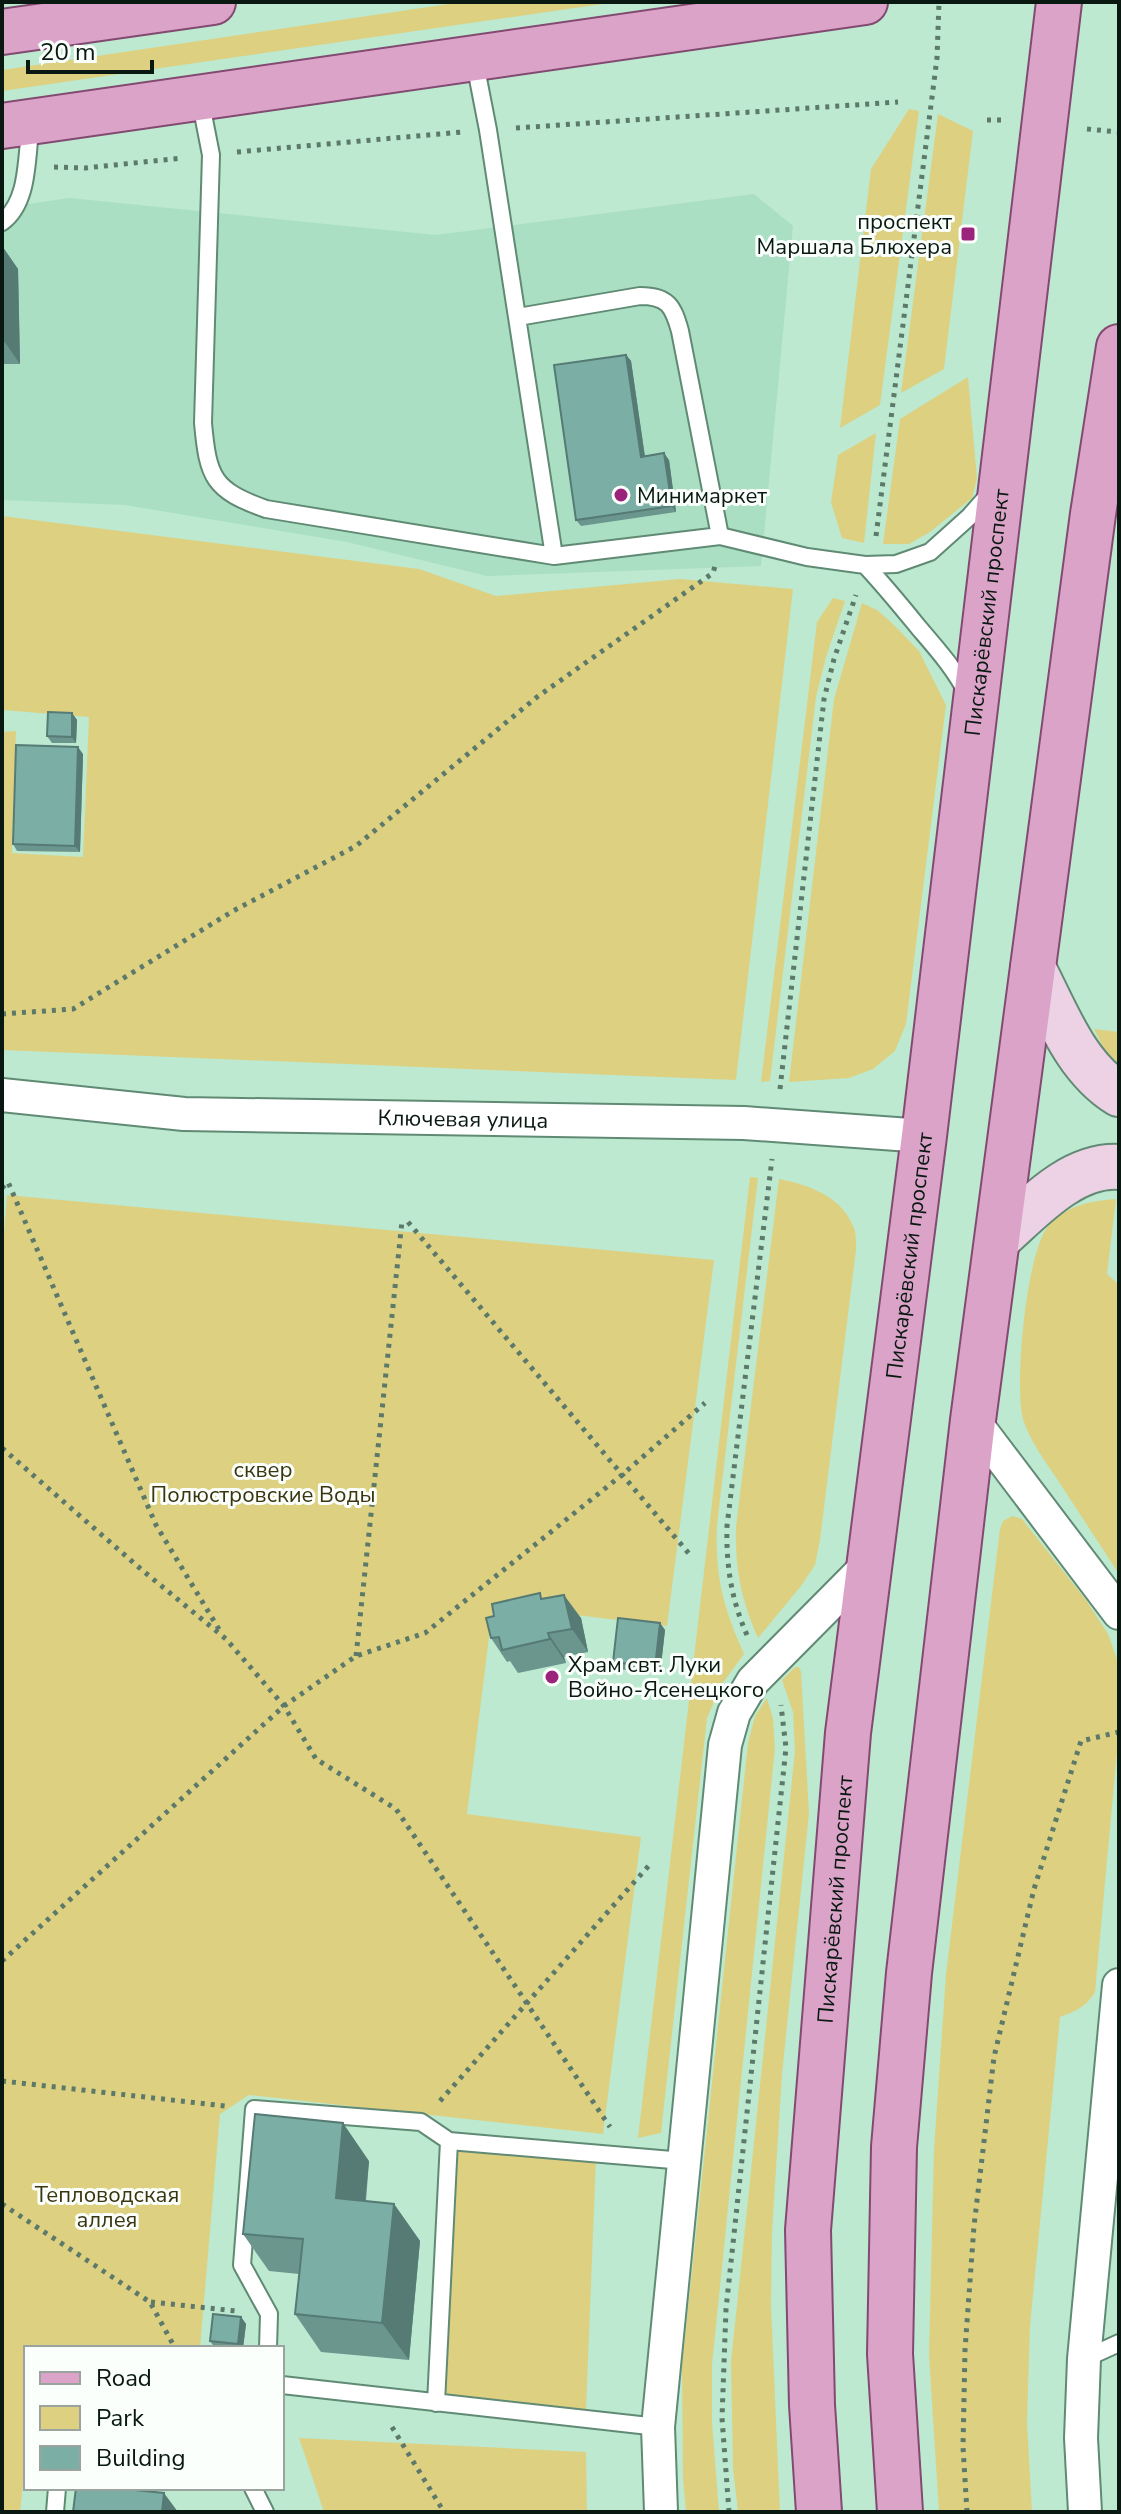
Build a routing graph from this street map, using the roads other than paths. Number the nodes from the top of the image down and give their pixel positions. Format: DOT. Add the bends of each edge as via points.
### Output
graph roads {
  1 [pos="213,2"];
  2 [pos="865,2"];
  3 [pos="1059,2"];
  4 [pos="2,32"];
  5 [pos="474,58"];
  6 [pos="200,98"];
  7 [pos="16,124"];
  8 [pos="2,222"];
  9 [pos="518,317"];
  10 [pos="1119,347"];
  11 [pos="1002,478"];
  12 [pos="720,536"];
  13 [pos="554,556"];
  14 [pos="865,565"];
  15 [pos="974,707"];
  16 [pos="1033,968"];
  17 [pos="1119,1094"];
  18 [pos="2,1095"];
  19 [pos="924,1136"];
  20 [pos="1119,1167"];
  21 [pos="998,1239"];
  22 [pos="973,1420"];
  23 [pos="869,1564"];
  24 [pos="1119,1613"];
  25 [pos="1119,1985"];
  26 [pos="1116,2052"];
  27 [pos="449,2141"];
  28 [pos="684,2161"];
  29 [pos="1119,2343"];
  30 [pos="268,2346"];
  31 [pos="1084,2359"];
  32 [pos="284,2385"];
  33 [pos="436,2403"];
  34 [pos="658,2427"];
  35 [pos="57,2490"];
  36 [pos="254,2490"];
  37 [pos="55,2512"];
  38 [pos="265,2512"];
  39 [pos="661,2512"];
  40 [pos="819,2512"];
  41 [pos="900,2512"];
  42 [pos="1085,2512"];
  1 -- 4 [label="main road"];
  2 -- 5 [label="main road"];
  3 -- 11 [label="main road, Пискарёвский проспект"];
  5 -- 6 [label="main road"];
  5 -- 9 [label="lane"];
  6 -- 7 [label="main road"];
  6 -- 13 [label="lane" via="211,155 203,423 214,478 231,495 266,509"];
  7 -- 8 [label="lane" via="21,194"];
  9 -- 12 [label="lane" via="640,296 668,302 680,331"];
  9 -- 13 [label="lane"];
  10 -- 16 [label="main road"];
  11 -- 14 [label="lane" via="930,552 896,564"];
  11 -- 15 [label="main road, Пискарёвский проспект"];
  12 -- 13 [label="lane"];
  12 -- 14 [label="lane"];
  14 -- 15 [label="lane" via="941,651"];
  15 -- 19 [label="main road, Пискарёвский проспект"];
  16 -- 17 [label="street" via="1087,1067"];
  16 -- 21 [label="main road"];
  18 -- 19 [label="street, Ключевая улица" via="184,1114 744,1123"];
  19 -- 23 [label="main road, Пискарёвский проспект"];
  20 -- 21 [label="street" via="1082,1174 1055,1190"];
  21 -- 22 [label="main road"];
  22 -- 24 [label="street"];
  22 -- 41 [label="main road" via="894,2147 890,2354"];
  23 -- 28 [label="street" via="753,1681 734,1713 725,1745"];
  23 -- 40 [label="main road, Пискарёвский проспект" via="848,1733 808,2230"];
  25 -- 26 [label="street"];
  26 -- 31 [label="street"];
  27 -- 28 [label="lane"];
  27 -- 30 [label="lane" via="421,2122 254,2109 242,2265 269,2314"];
  27 -- 33 [label="lane"];
  28 -- 34 [label="street"];
  29 -- 31 [label="lane"];
  31 -- 42 [label="street"];
  32 -- 33 [label="lane"];
  33 -- 34 [label="lane"];
  34 -- 39 [label="street"];
  35 -- 37 [label="lane"];
  36 -- 38 [label="lane"];
}
